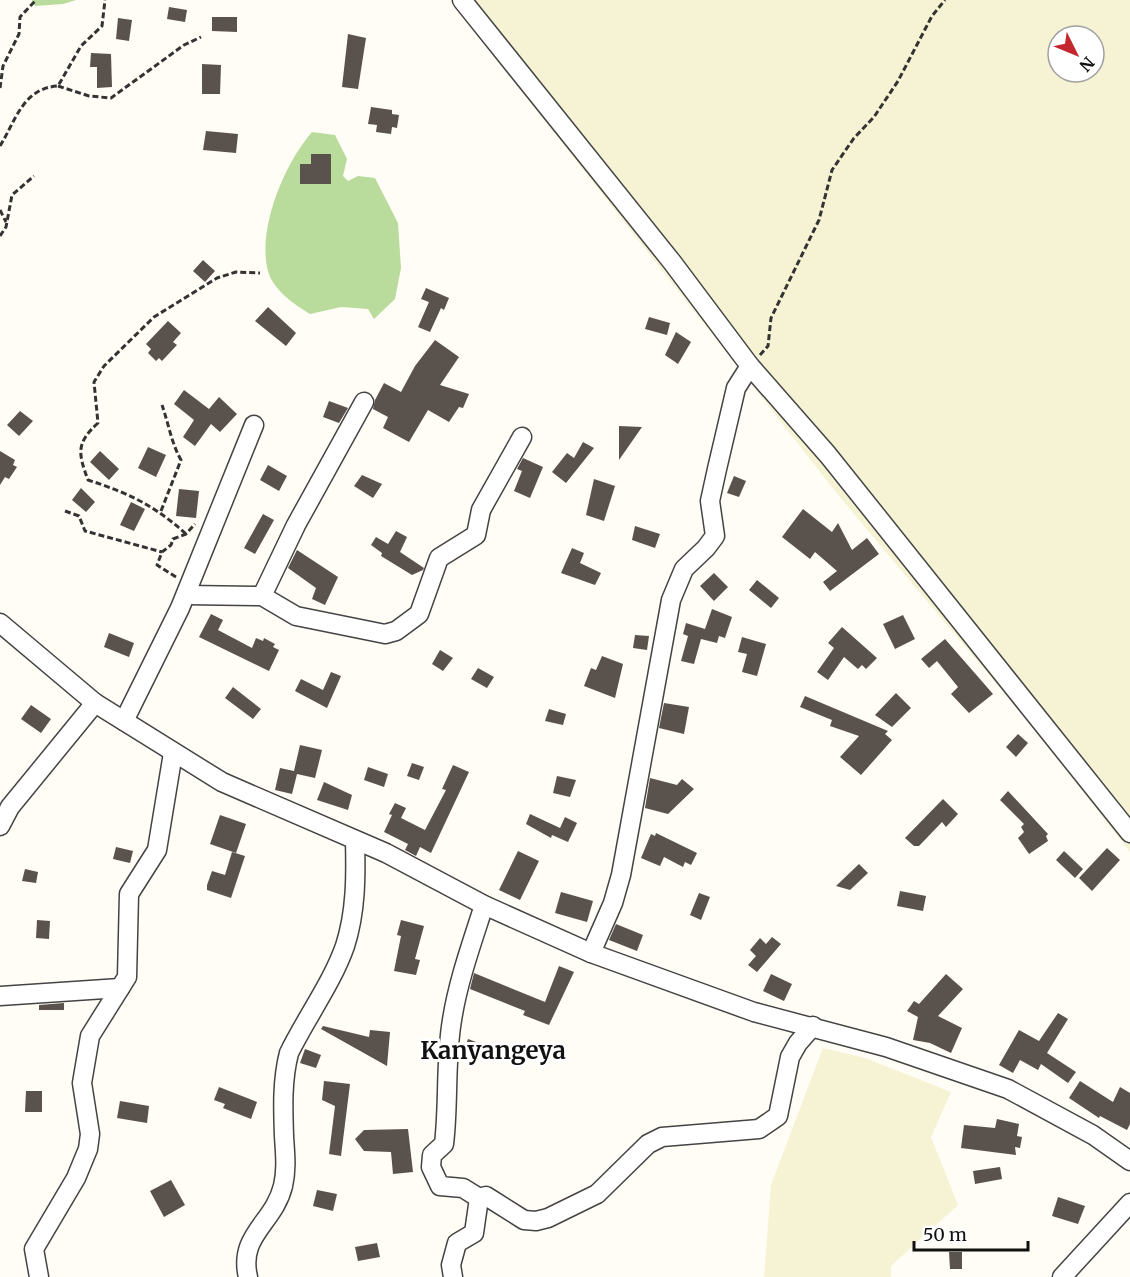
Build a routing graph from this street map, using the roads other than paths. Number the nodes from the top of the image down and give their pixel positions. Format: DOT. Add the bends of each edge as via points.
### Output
graph roads {
  1 [pos="462,0"];
  2 [pos="750,366"];
  3 [pos="364,402"];
  4 [pos="254,424"];
  5 [pos="522,437"];
  6 [pos="188,588"];
  7 [pos="262,596"];
  8 [pos="0,623"];
  9 [pos="95,703"];
  10 [pos="124,721"];
  11 [pos="173,753"];
  12 [pos="0,826"];
  13 [pos="1130,833"];
  14 [pos="355,840"];
  15 [pos="484,905"];
  16 [pos="591,953"];
  17 [pos="120,988"];
  18 [pos="0,996"];
  19 [pos="813,1026"];
  20 [pos="1130,1161"];
  21 [pos="479,1198"];
  22 [pos="1130,1203"];
  23 [pos="39,1277"];
  24 [pos="248,1277"];
  25 [pos="453,1277"];
  26 [pos="1062,1277"];
  1 -- 2 [label="street" via="672,262"];
  2 -- 13 [label="street" via="850,482"];
  2 -- 16 [label="street" via="736,388 710,501 715,536 684,569 671,600 621,875"];
  3 -- 7 [label="street"];
  4 -- 6 [label="street"];
  5 -- 7 [label="street" via="481,510 476,535 439,558 422,609 396,631 385,634 296,616"];
  6 -- 7 [label="street"];
  6 -- 10 [label="street"];
  8 -- 9 [label="street"];
  9 -- 10 [label="street"];
  9 -- 12 [label="street" via="10,807"];
  10 -- 11 [label="street"];
  11 -- 14 [label="street" via="222,782"];
  11 -- 17 [label="street" via="157,850 129,894 129,967"];
  14 -- 15 [label="street"];
  14 -- 24 [label="street" via="352,920 344,948 289,1053 284,1072 285,1177 277,1203 247,1250"];
  15 -- 16 [label="street"];
  15 -- 21 [label="street" via="459,983 452,1020 444,1144 432,1155 430,1167 440,1186 463,1188"];
  16 -- 19 [label="street" via="754,1012"];
  17 -- 18 [label="street"];
  17 -- 23 [label="street" via="90,1036 82,1083 89,1126 88,1149 76,1178 34,1249"];
  19 -- 20 [label="street" via="1008,1089"];
  19 -- 21 [label="street" via="790,1057 778,1116 759,1128 662,1137 648,1144 597,1194 536,1221 524,1220 486,1196"];
  21 -- 25 [label="street" via="474,1233 457,1243 451,1265"];
  22 -- 26 [label="street"];
}
